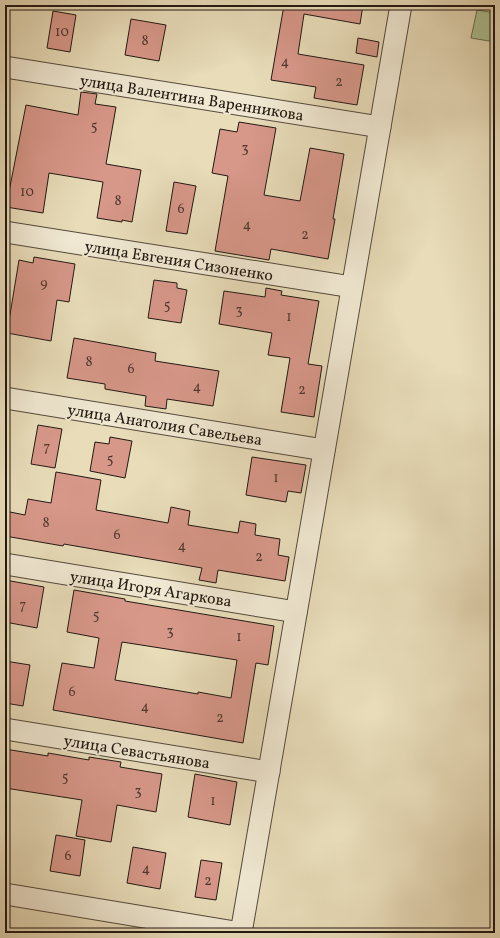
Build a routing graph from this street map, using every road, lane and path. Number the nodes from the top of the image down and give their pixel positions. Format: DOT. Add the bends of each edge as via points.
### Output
graph roads {
  1 [pos="401,5"];
  2 [pos="5,67"];
  3 [pos="380,127"];
  4 [pos="5,232"];
  5 [pos="352,287"];
  6 [pos="5,398"];
  7 [pos="324,450"];
  8 [pos="5,564"];
  9 [pos="296,612"];
  10 [pos="5,729"];
  11 [pos="269,772"];
  12 [pos="5,894"];
  13 [pos="241,933"];
  1 -- 3 [label="street"];
  2 -- 3 [label="street, улица Валентина Варенникова"];
  3 -- 5 [label="street"];
  4 -- 5 [label="street, улица Евгения Сизоненко"];
  5 -- 7 [label="street"];
  6 -- 7 [label="street, улица Анатолия Савельева"];
  7 -- 9 [label="street"];
  8 -- 9 [label="street, улица Игоря Агаркова"];
  9 -- 11 [label="street"];
  10 -- 11 [label="street, улица Севастьянова"];
  11 -- 13 [label="street"];
  12 -- 13 [label="street"];
}
